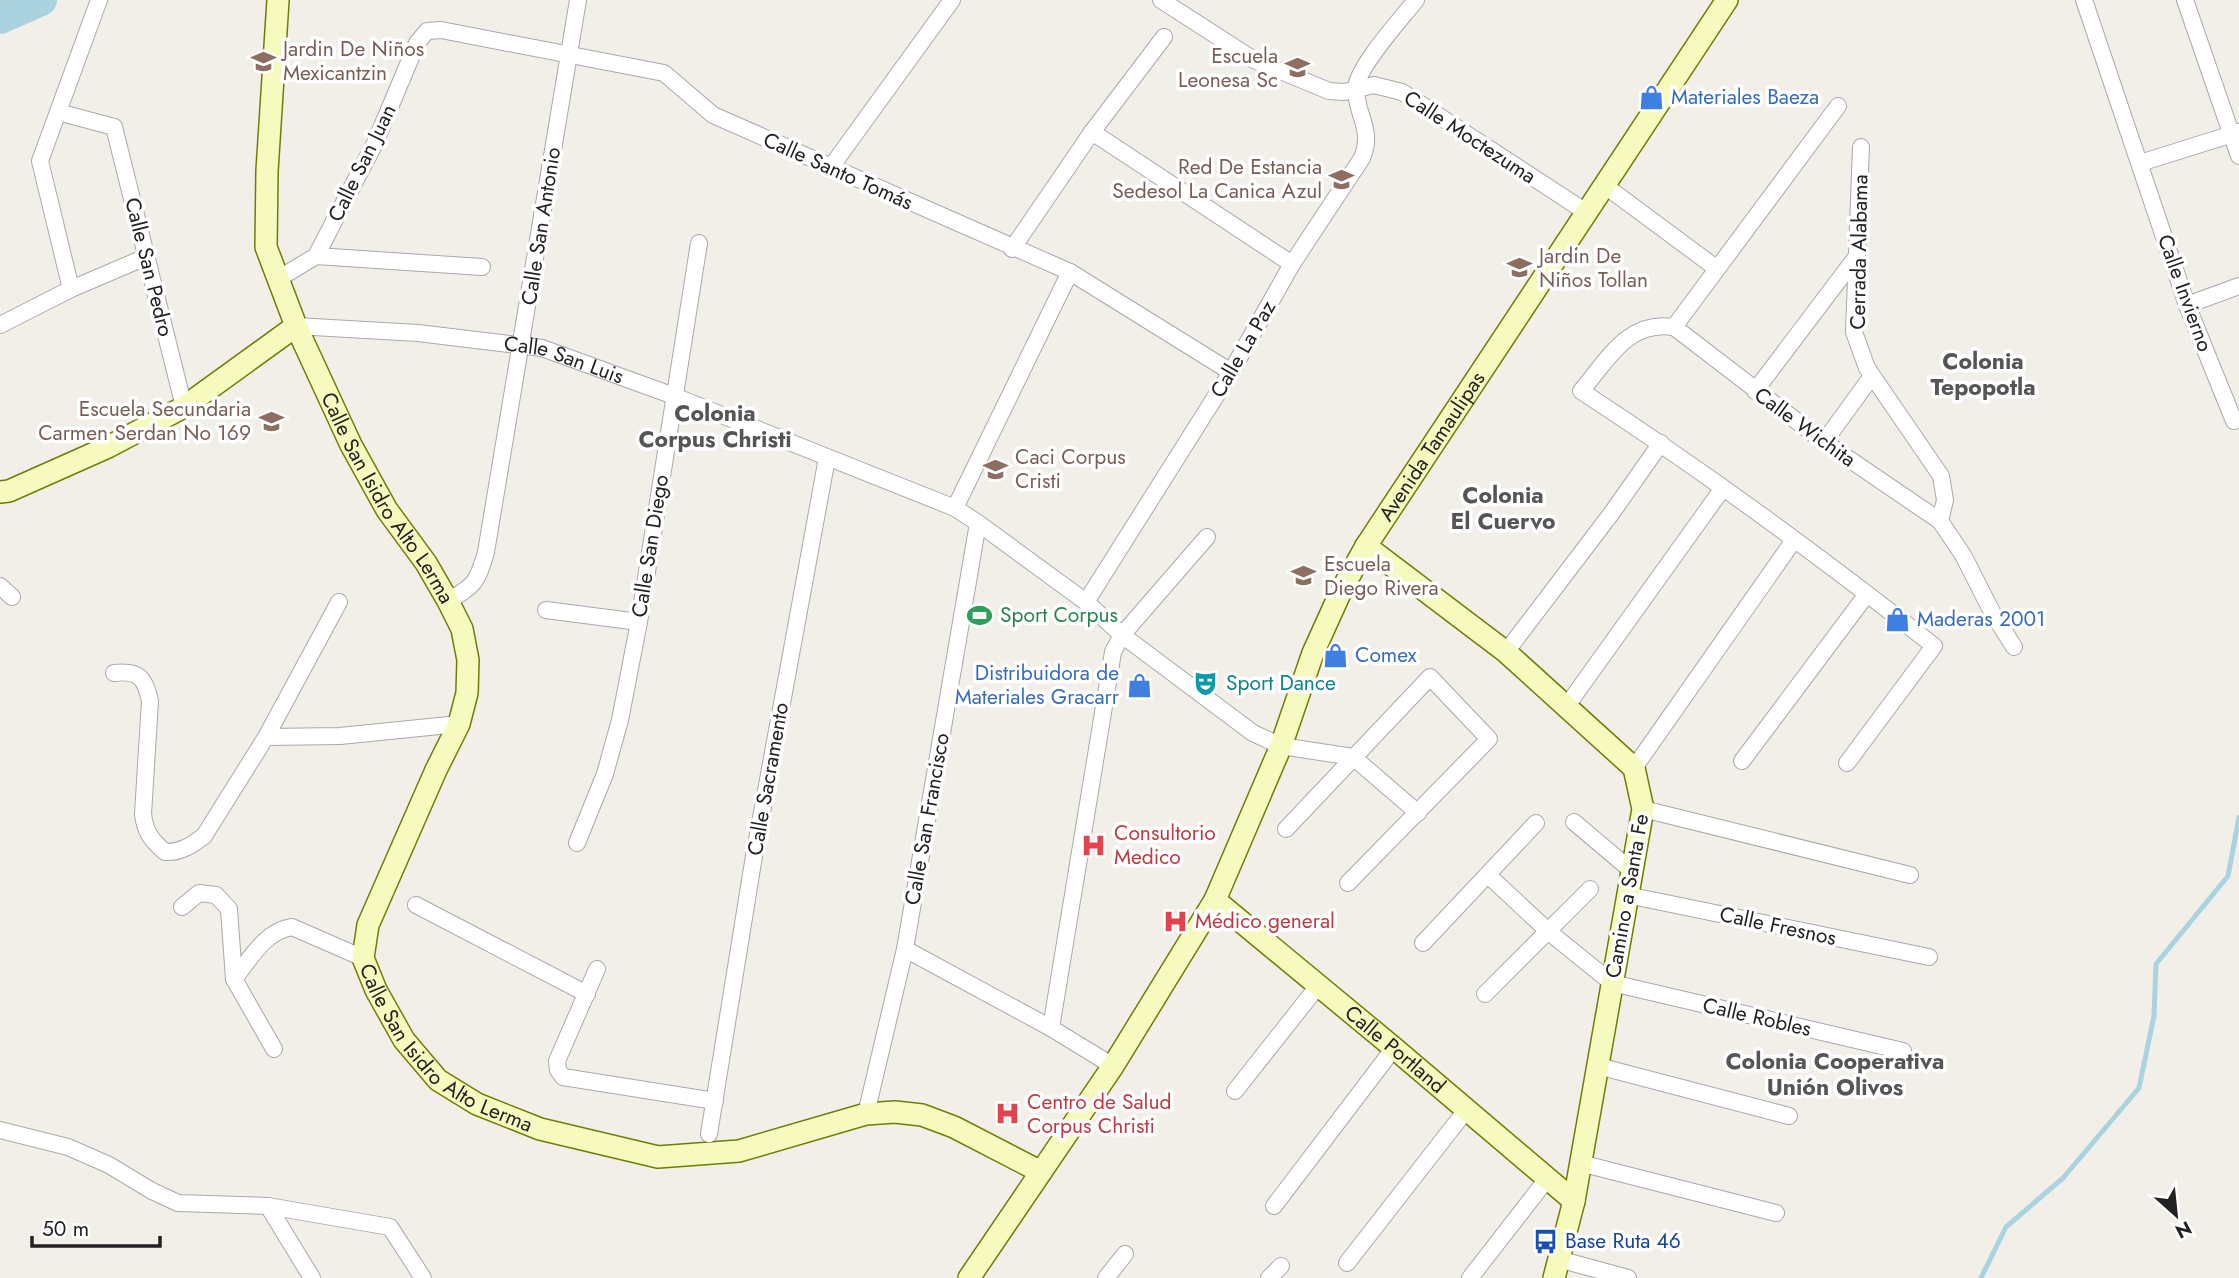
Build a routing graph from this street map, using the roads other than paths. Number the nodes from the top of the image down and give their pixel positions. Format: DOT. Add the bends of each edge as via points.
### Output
graph roads {
  1 [pos="99,0"];
  2 [pos="278,0"];
  3 [pos="578,0"];
  4 [pos="952,0"];
  5 [pos="1416,0"];
  6 [pos="1727,0"];
  7 [pos="2084,0"];
  8 [pos="2185,0"];
  9 [pos="1170,2"];
  10 [pos="427,31"];
  11 [pos="1164,37"];
  12 [pos="568,55"];
  13 [pos="1356,88"];
  14 [pos="1838,106"];
  15 [pos="58,112"];
  16 [pos="1092,132"];
  17 [pos="2236,133"];
  18 [pos="1861,147"];
  19 [pos="2239,156"];
  20 [pos="2140,163"];
  21 [pos="831,167"];
  22 [pos="1604,184"];
  23 [pos="1586,212"];
  24 [pos="699,243"];
  25 [pos="1012,248"];
  26 [pos="316,256"];
  27 [pos="1857,256"];
  28 [pos="146,257"];
  29 [pos="1292,264"];
  30 [pos="482,267"];
  31 [pos="1716,268"];
  32 [pos="1070,272"];
  33 [pos="278,279"];
  34 [pos="2239,286"];
  35 [pos="71,289"];
  36 [pos="2187,305"];
  37 [pos="0,325"];
  38 [pos="296,326"];
  39 [pos="1674,327"];
  40 [pos="522,346"];
  41 [pos="1231,372"];
  42 [pos="1872,376"];
  43 [pos="1755,391"];
  44 [pos="674,396"];
  45 [pos="184,407"];
  46 [pos="2234,421"];
  47 [pos="1824,442"];
  48 [pos="1661,443"];
  49 [pos="827,458"];
  50 [pos="1723,488"];
  51 [pos="0,492"];
  52 [pos="955,508"];
  53 [pos="1940,521"];
  54 [pos="978,523"];
  55 [pos="1207,537"];
  56 [pos="1794,540"];
  57 [pos="1366,546"];
  58 [pos="0,586"];
  59 [pos="1867,593"];
  60 [pos="12,597"];
  61 [pos="448,601"];
  62 [pos="339,602"];
  63 [pos="1086,602"];
  64 [pos="546,610"];
  65 [pos="639,622"];
  66 [pos="1122,635"];
  67 [pos="2014,647"];
  68 [pos="1506,652"];
  69 [pos="114,673"];
  70 [pos="1566,707"];
  71 [pos="458,724"];
  72 [pos="266,737"];
  73 [pos="1281,746"];
  74 [pos="1353,757"];
  75 [pos="1742,761"];
  76 [pos="1847,763"];
  77 [pos="1634,768"];
  78 [pos="1643,809"];
  79 [pos="1418,813"];
  80 [pos="1573,822"];
  81 [pos="1536,824"];
  82 [pos="1286,829"];
  83 [pos="577,843"];
  84 [pos="1632,871"];
  85 [pos="1488,875"];
  86 [pos="1910,875"];
  87 [pos="1348,883"];
  88 [pos="1590,889"];
  89 [pos="1627,895"];
  90 [pos="1215,900"];
  91 [pos="416,905"];
  92 [pos="182,907"];
  93 [pos="1549,932"];
  94 [pos="1423,943"];
  95 [pos="905,949"];
  96 [pos="1929,957"];
  97 [pos="363,958"];
  98 [pos="597,969"];
  99 [pos="234,979"];
  100 [pos="1612,984"];
  101 [pos="1318,986"];
  102 [pos="587,994"];
  103 [pos="1485,994"];
  104 [pos="1051,1028"];
  105 [pos="1394,1048"];
  106 [pos="274,1049"];
  107 [pos="1903,1051"];
  108 [pos="1113,1066"];
  109 [pos="1598,1066"];
  110 [pos="1235,1091"];
  111 [pos="715,1101"];
  112 [pos="1467,1109"];
  113 [pos="866,1114"];
  114 [pos="1790,1116"];
  115 [pos="0,1130"];
  116 [pos="709,1134"];
  117 [pos="1580,1163"];
  118 [pos="1041,1172"];
  119 [pos="1547,1179"];
  120 [pos="1574,1201"];
  121 [pos="268,1206"];
  122 [pos="1274,1206"];
  123 [pos="1776,1213"];
  124 [pos="1125,1254"];
  125 [pos="1347,1263"];
  126 [pos="1281,1266"];
  127 [pos="1556,1269"];
  128 [pos="312,1278"];
  129 [pos="423,1278"];
  130 [pos="969,1278"];
  131 [pos="1106,1278"];
  132 [pos="1269,1278"];
  133 [pos="1470,1278"];
  134 [pos="1628,1278"];
  1 -- 15 [label="street"];
  2 -- 33 [label="street, Calle San Isidro Alto Lerma" via="265,215 266,247"];
  3 -- 12 [label="street, Calle San Antonio"];
  4 -- 21 [label="street"];
  5 -- 13 [label="street" via="1366,64"];
  6 -- 22 [label="street, Avenida Tamaulipas"];
  7 -- 20 [label="street, Calle Invierno"];
  8 -- 17 [label="street"];
  9 -- 13 [label="street, Calle Moctezuma" via="1254,60 1329,91"];
  10 -- 12 [label="street, Calle Santo Tomás"];
  10 -- 26 [label="street, Calle San Juan" via="417,43 375,143"];
  11 -- 16 [label="street"];
  12 -- 21 [label="street, Calle Santo Tomás" via="664,73 713,115"];
  12 -- 40 [label="street, Calle San Antonio"];
  13 -- 23 [label="street, Calle Moctezuma" via="1374,85 1402,92"];
  13 -- 29 [label="street, Calle La Paz" via="1366,148"];
  14 -- 31 [label="street"];
  15 -- 28 [label="street, Calle San Pedro" via="114,127"];
  15 -- 35 [label="street" via="40,161"];
  16 -- 25 [label="street"];
  16 -- 29 [label="street"];
  17 -- 19 [label="street"];
  17 -- 20 [label="street"];
  18 -- 27 [label="street, Cerrada Alabama"];
  20 -- 36 [label="street, Calle Invierno"];
  21 -- 25 [label="street, Calle Santo Tomás"];
  22 -- 23 [label="street, Avenida Tamaulipas"];
  22 -- 31 [label="street"];
  23 -- 57 [label="street, Avenida Tamaulipas"];
  24 -- 44 [label="street, Calle San Diego"];
  25 -- 32 [label="street, Calle Santo Tomás"];
  26 -- 30 [label="street"];
  26 -- 33 [label="street"];
  27 -- 42 [label="street, Cerrada Alabama" via="1854,331"];
  27 -- 43 [label="street"];
  28 -- 35 [label="street"];
  28 -- 45 [label="street, Calle San Pedro"];
  29 -- 41 [label="street, Calle La Paz"];
  31 -- 39 [label="street"];
  32 -- 41 [label="street, Calle Santo Tomás"];
  32 -- 52 [label="street"];
  33 -- 38 [label="street, Calle San Isidro Alto Lerma"];
  34 -- 36 [label="street"];
  35 -- 37 [label="street"];
  36 -- 46 [label="street, Calle Invierno"];
  38 -- 40 [label="street, Calle San Luis" via="418,333"];
  38 -- 45 [label="street"];
  38 -- 61 [label="street, Calle San Isidro Alto Lerma" via="351,445 387,510"];
  39 -- 43 [label="street, Calle Wichita"];
  39 -- 48 [label="street" via="1642,328 1625,339 1581,391"];
  40 -- 44 [label="street, Calle San Luis" via="542,348"];
  40 -- 61 [label="street, Calle San Antonio" via="486,552 471,588"];
  41 -- 63 [label="street, Calle La Paz"];
  42 -- 47 [label="street"];
  42 -- 53 [label="street, Cerrada Alabama" via="1941,476 1945,500"];
  43 -- 47 [label="street, Calle Wichita"];
  44 -- 49 [label="street, Calle San Luis"];
  44 -- 65 [label="street, Calle San Diego"];
  45 -- 51 [label="street" via="108,447"];
  47 -- 53 [label="street, Calle Wichita"];
  48 -- 50 [label="street"];
  48 -- 68 [label="street"];
  49 -- 52 [label="street, Calle San Luis"];
  49 -- 111 [label="street, Calle Sacramento" via="754,856"];
  50 -- 56 [label="street"];
  50 -- 70 [label="street"];
  52 -- 54 [label="street, Calle San Luis"];
  53 -- 67 [label="street"];
  54 -- 63 [label="street, Calle San Luis"];
  54 -- 95 [label="street, Calle San Francisco"];
  55 -- 66 [label="street"];
  56 -- 59 [label="street"];
  56 -- 77 [label="street"];
  57 -- 68 [label="street"];
  57 -- 73 [label="street, Avenida Tamaulipas" via="1313,653"];
  58 -- 60 [label="street"];
  59 -- 75 [label="street"];
  59 -- 76 [label="street" via="1934,646"];
  61 -- 71 [label="street, Calle San Isidro Alto Lerma" via="462,629 468,660 467,693"];
  62 -- 72 [label="street"];
  63 -- 66 [label="street, Calle San Luis"];
  64 -- 65 [label="street"];
  65 -- 83 [label="street, Calle San Diego" via="614,742"];
  66 -- 73 [label="street, Calle San Luis" via="1253,733"];
  66 -- 104 [label="street" via="1113,652"];
  68 -- 70 [label="street"];
  69 -- 72 [label="street" via="128,671 147,686 143,814 145,830 165,852 174,853 204,836"];
  70 -- 77 [label="street"];
  71 -- 72 [label="street" via="340,736"];
  71 -- 97 [label="street, Calle San Isidro Alto Lerma" via="368,925"];
  73 -- 74 [label="street, Calle San Luis"];
  73 -- 90 [label="street, Avenida Tamaulipas"];
  74 -- 79 [label="street"];
  74 -- 79 [label="street" via="1430,677 1489,739"];
  74 -- 82 [label="street"];
  77 -- 78 [label="street, Camino a Santa Fe"];
  78 -- 84 [label="street, Camino a Santa Fe"];
  78 -- 86 [label="street"];
  79 -- 87 [label="street"];
  80 -- 84 [label="street"];
  81 -- 85 [label="street"];
  84 -- 89 [label="street, Camino a Santa Fe"];
  85 -- 93 [label="street"];
  85 -- 94 [label="street"];
  88 -- 93 [label="street"];
  89 -- 96 [label="street, Calle Fresnos"];
  89 -- 100 [label="street, Camino a Santa Fe"];
  90 -- 101 [label="street, Calle Portland"];
  90 -- 108 [label="street, Avenida Tamaulipas"];
  91 -- 102 [label="street"];
  92 -- 99 [label="street" via="199,893 216,895 229,909"];
  93 -- 100 [label="street"];
  93 -- 103 [label="street"];
  95 -- 104 [label="street"];
  95 -- 113 [label="street, Calle San Francisco"];
  97 -- 99 [label="street" via="292,927 281,928 270,934"];
  97 -- 113 [label="street, Calle San Isidro Alto Lerma" via="404,1040 438,1080 477,1104 540,1129 657,1157 746,1149"];
  98 -- 102 [label="street"];
  99 -- 106 [label="street"];
  100 -- 107 [label="street, Calle Robles"];
  100 -- 109 [label="street, Camino a Santa Fe"];
  101 -- 105 [label="street, Calle Portland"];
  101 -- 110 [label="street"];
  102 -- 111 [label="street" via="557,1061 563,1077"];
  104 -- 108 [label="street"];
  105 -- 112 [label="street, Calle Portland"];
  105 -- 122 [label="street"];
  108 -- 118 [label="street, Avenida Tamaulipas"];
  109 -- 114 [label="street"];
  109 -- 117 [label="street, Camino a Santa Fe"];
  111 -- 116 [label="street, Calle Sacramento"];
  112 -- 119 [label="street, Calle Portland"];
  112 -- 125 [label="street"];
  113 -- 118 [label="street, Calle San Isidro Alto Lerma" via="922,1115"];
  115 -- 121 [label="street" via="68,1147 178,1203"];
  117 -- 120 [label="street, Camino a Santa Fe"];
  117 -- 123 [label="street"];
  118 -- 130 [label="street, Avenida Tamaulipas"];
  119 -- 120 [label="street, Calle Portland"];
  119 -- 133 [label="street"];
  120 -- 127 [label="street, Camino a Santa Fe"];
  121 -- 128 [label="street"];
  121 -- 129 [label="street" via="390,1227"];
  124 -- 131 [label="street"];
  126 -- 132 [label="street"];
  127 -- 134 [label="street"];
}
